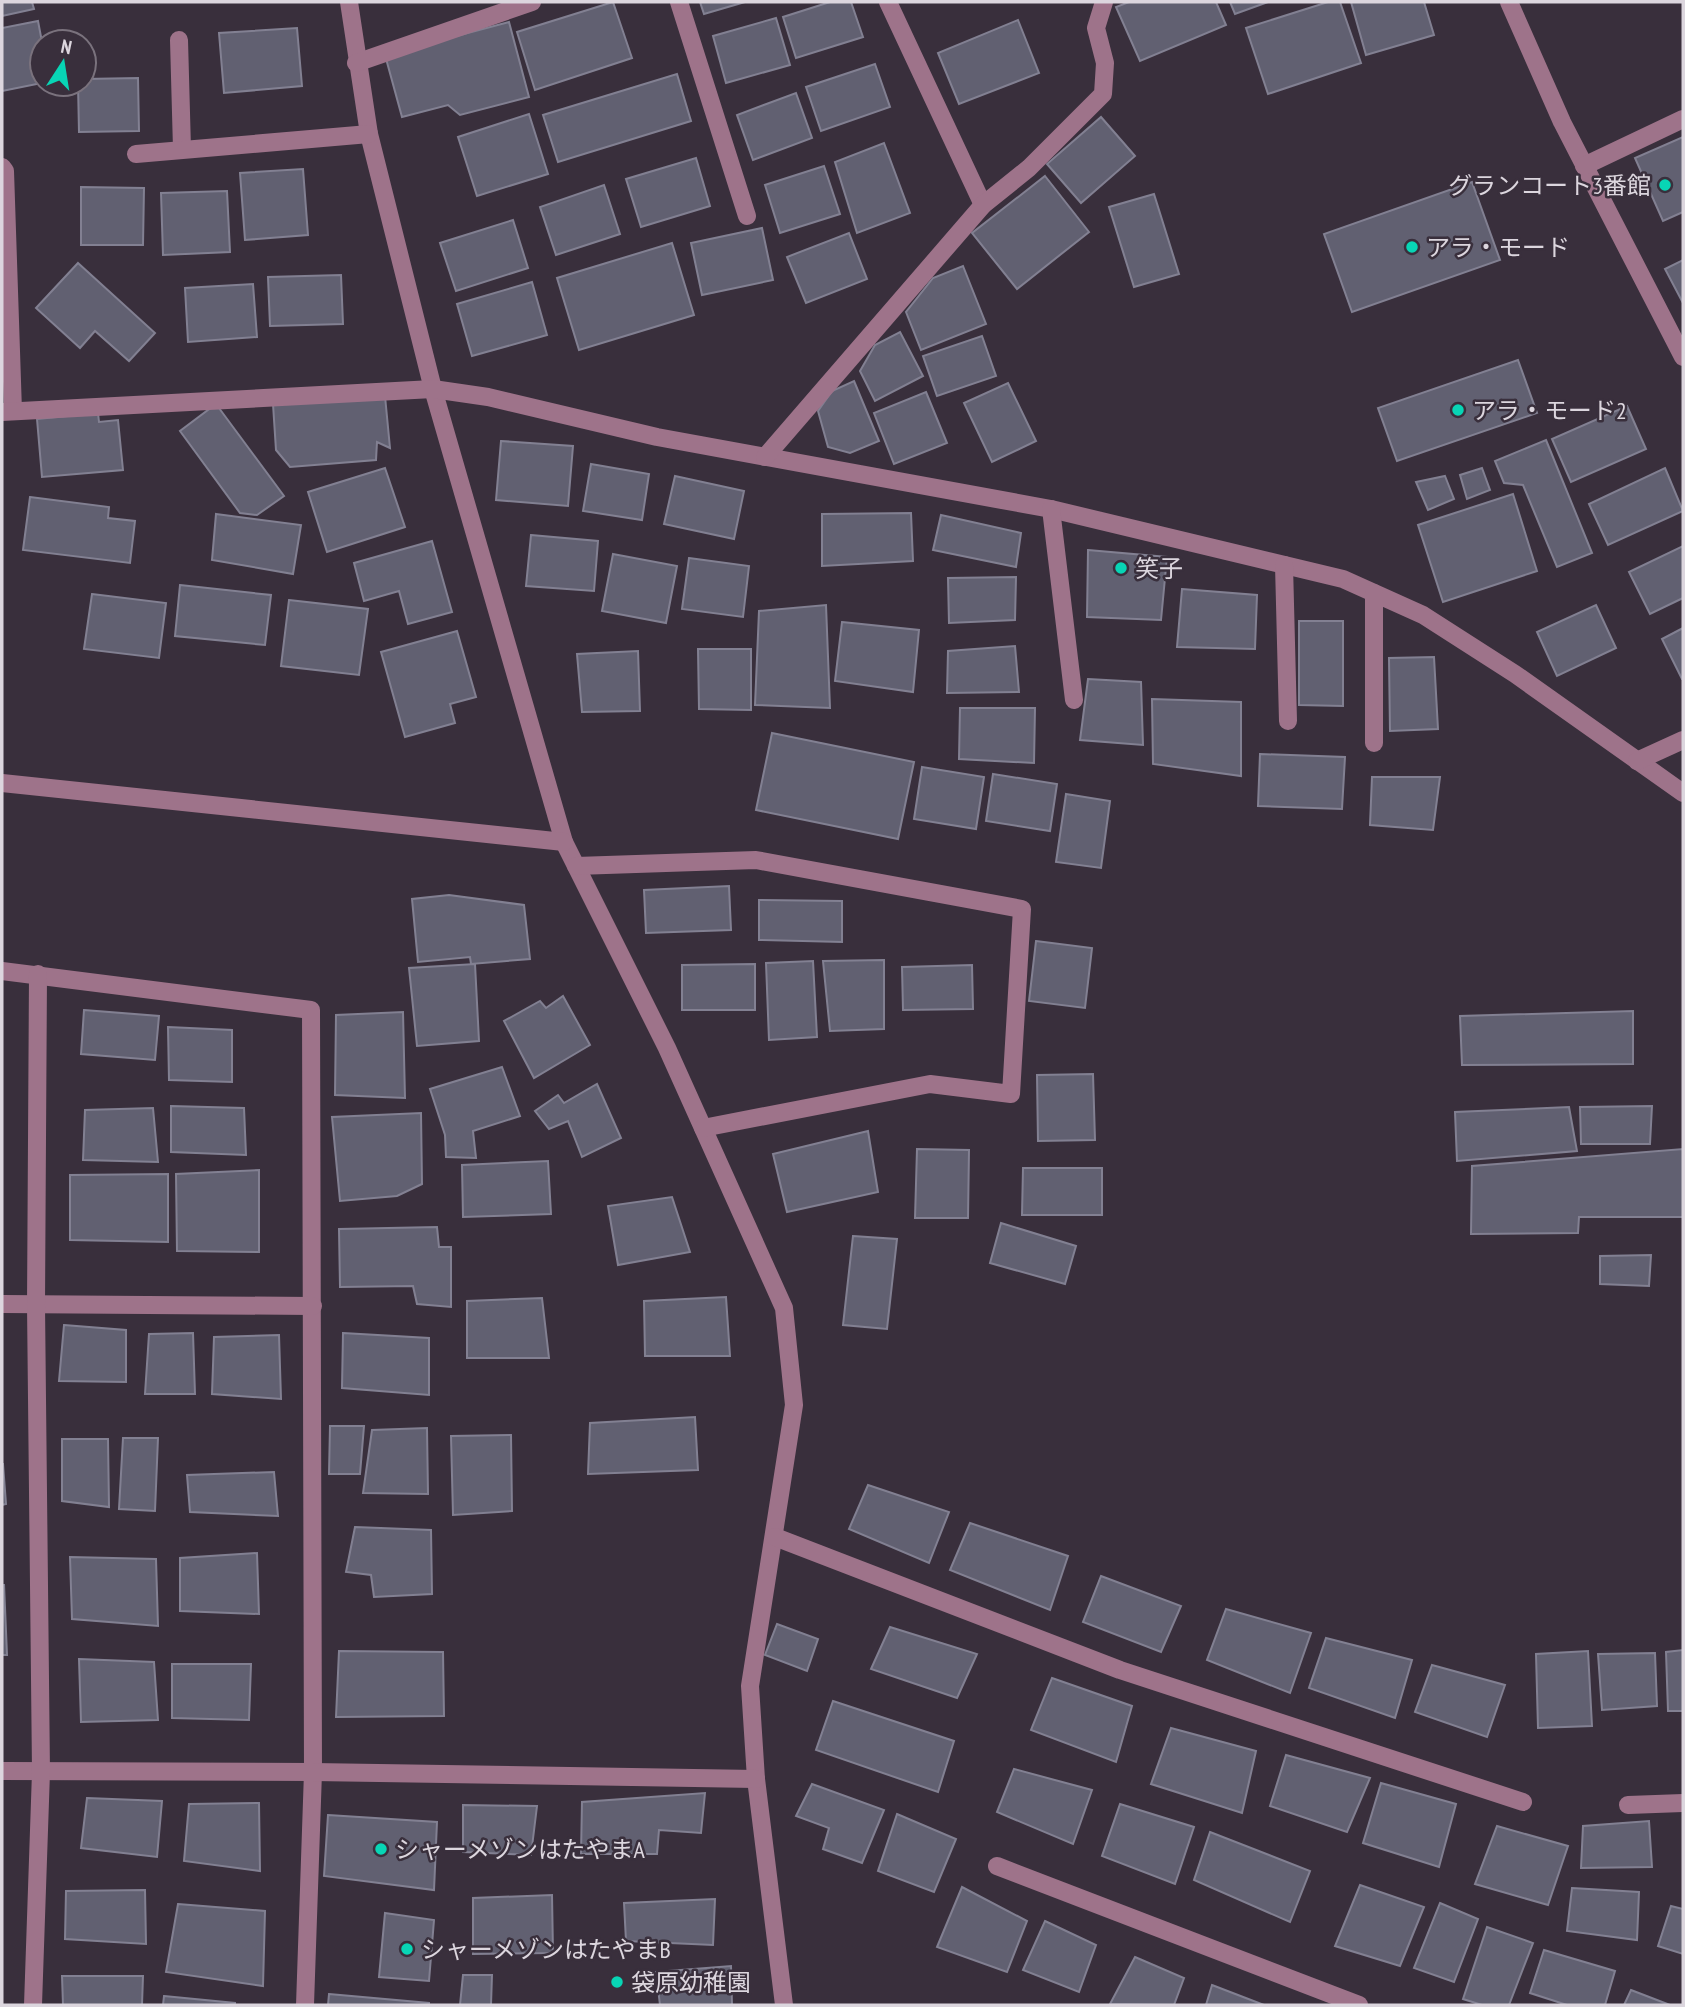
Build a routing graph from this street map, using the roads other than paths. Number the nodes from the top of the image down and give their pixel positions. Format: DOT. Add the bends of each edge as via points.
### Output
graph roads {
  1 [pos="349,2"];
  2 [pos="532,2"];
  3 [pos="679,2"];
  4 [pos="888,2"];
  5 [pos="1104,2"];
  6 [pos="1509,2"];
  7 [pos="179,40"];
  8 [pos="356,63"];
  9 [pos="1683,119"];
  10 [pos="369,134"];
  11 [pos="182,149"];
  12 [pos="136,154"];
  13 [pos="1584,166"];
  14 [pos="2,167"];
  15 [pos="983,205"];
  16 [pos="747,216"];
  17 [pos="1683,357"];
  18 [pos="433,390"];
  19 [pos="7,412"];
  20 [pos="765,457"];
  21 [pos="1051,509"];
  22 [pos="1284,565"];
  23 [pos="1374,593"];
  24 [pos="1074,699"];
  25 [pos="1288,720"];
  26 [pos="1683,740"];
  27 [pos="1374,743"];
  28 [pos="1637,761"];
  29 [pos="2,783"];
  30 [pos="1683,793"];
  31 [pos="564,842"];
  32 [pos="576,866"];
  33 [pos="2,971"];
  34 [pos="38,974"];
  35 [pos="703,1128"];
  36 [pos="2,1304"];
  37 [pos="36,1304"];
  38 [pos="313,1306"];
  39 [pos="775,1537"];
  40 [pos="2,1771"];
  41 [pos="41,1772"];
  42 [pos="313,1772"];
  43 [pos="756,1779"];
  44 [pos="1523,1802"];
  45 [pos="1683,1804"];
  46 [pos="1629,1805"];
  47 [pos="997,1866"];
  48 [pos="33,2005"];
  49 [pos="305,2005"];
  50 [pos="784,2005"];
  51 [pos="1359,2005"];
  1 -- 8 [label="street"];
  2 -- 8 [label="street"];
  3 -- 16 [label="street"];
  4 -- 15 [label="street"];
  5 -- 15 [label="street" via="1096,28 1104,63 1103,93 1029,168"];
  6 -- 13 [label="street"];
  7 -- 11 [label="street"];
  8 -- 10 [label="street"];
  9 -- 13 [label="street"];
  10 -- 11 [label="street"];
  10 -- 18 [label="street"];
  11 -- 12 [label="street"];
  13 -- 17 [label="street"];
  14 -- 19 [label="street"];
  15 -- 20 [label="street"];
  18 -- 19 [label="street"];
  18 -- 20 [label="street" via="488,397"];
  18 -- 31 [label="street"];
  20 -- 21 [label="street"];
  21 -- 22 [label="street"];
  21 -- 24 [label="street"];
  22 -- 23 [label="street" via="1343,579"];
  22 -- 25 [label="street"];
  23 -- 27 [label="street"];
  23 -- 28 [label="street" via="1423,615"];
  26 -- 28 [label="street"];
  28 -- 30 [label="street"];
  29 -- 31 [label="street"];
  31 -- 32 [label="street"];
  32 -- 35 [label="street"];
  32 -- 35 [label="street" via="756,860 1022,909 1011,1094 930,1084"];
  33 -- 34 [label="street"];
  34 -- 37 [label="street"];
  34 -- 38 [label="street" via="311,1010"];
  35 -- 39 [label="street" via="784,1308 794,1405"];
  36 -- 37 [label="street"];
  37 -- 38 [label="street"];
  37 -- 41 [label="street"];
  38 -- 42 [label="street"];
  39 -- 43 [label="street" via="750,1686"];
  39 -- 44 [label="street" via="1120,1670"];
  40 -- 41 [label="street"];
  41 -- 42 [label="street"];
  41 -- 48 [label="street"];
  42 -- 43 [label="street"];
  42 -- 49 [label="street"];
  43 -- 50 [label="street"];
  45 -- 46 [label="street"];
  47 -- 51 [label="street"];
}
